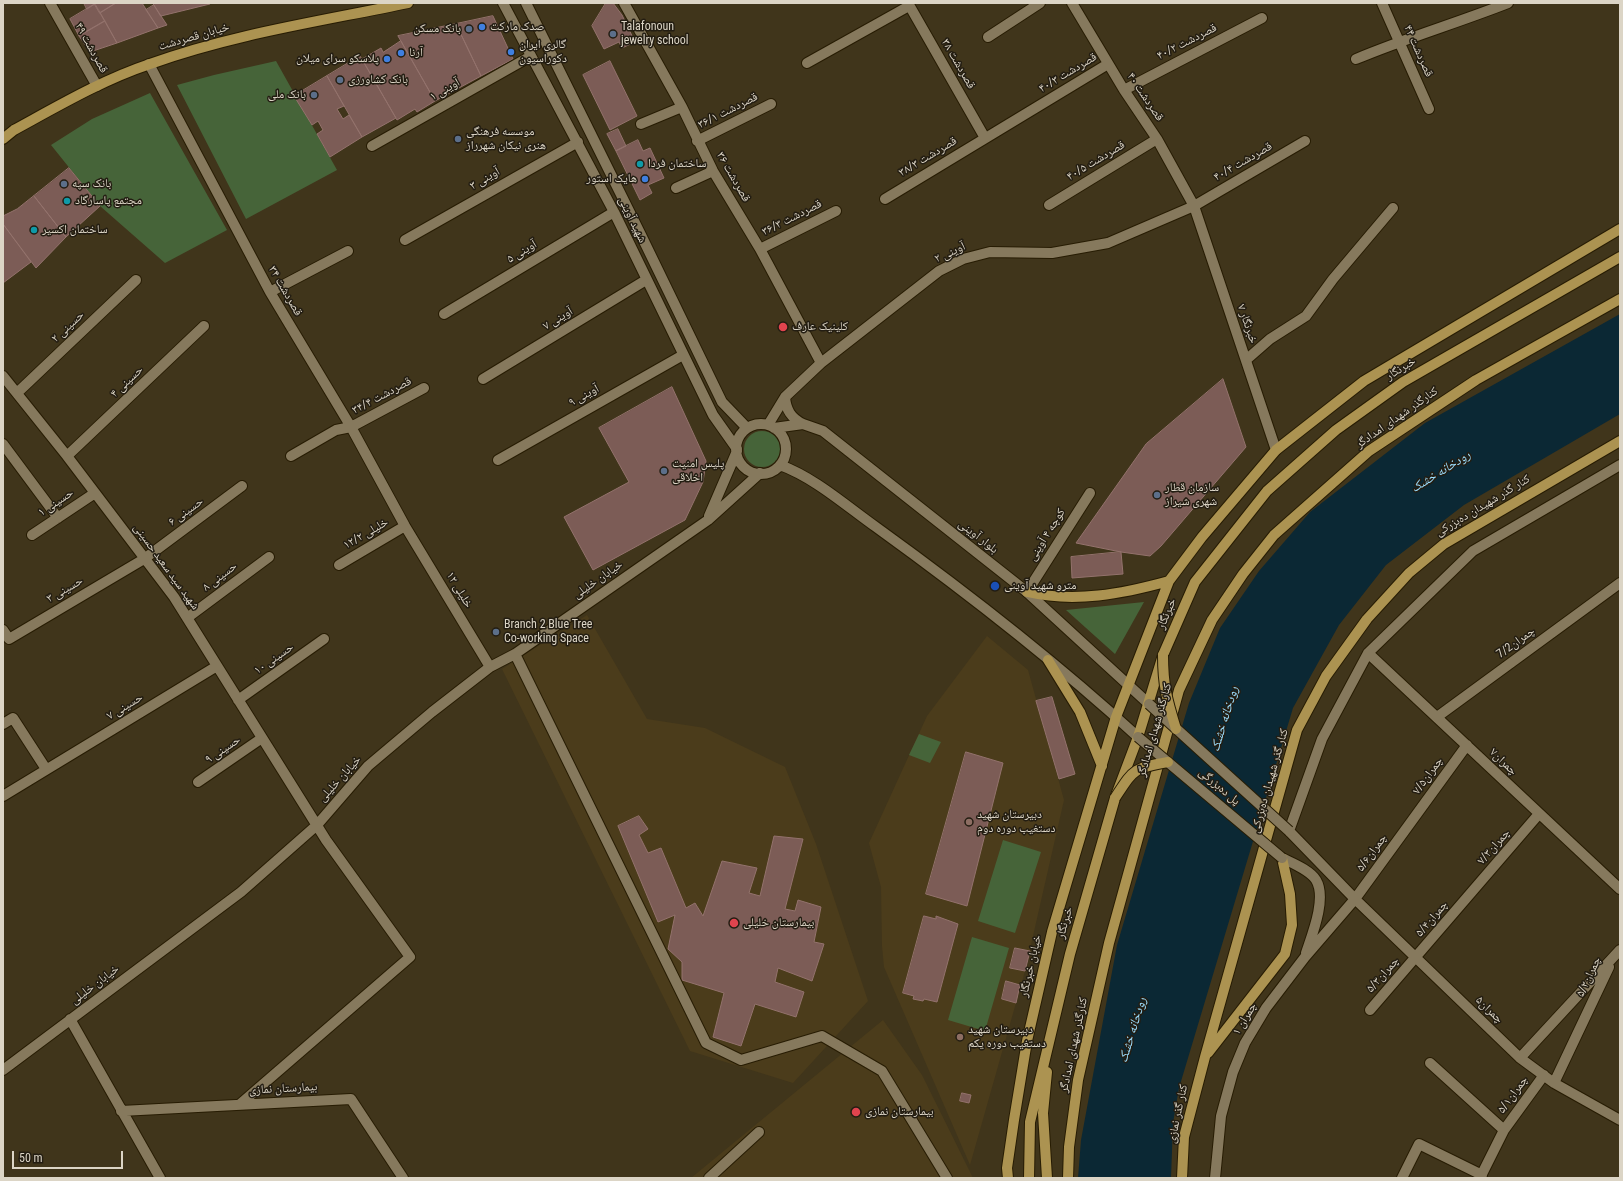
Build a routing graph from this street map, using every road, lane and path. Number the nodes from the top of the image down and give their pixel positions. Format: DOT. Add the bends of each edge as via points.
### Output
graph roads {
  1 [pos="50,3"];
  2 [pos="408,3"];
  3 [pos="503,3"];
  4 [pos="526,3"];
  5 [pos="624,3"];
  6 [pos="1040,3"];
  7 [pos="1072,3"];
  8 [pos="1382,3"];
  9 [pos="1508,3"];
  10 [pos="909,4"];
  11 [pos="1262,18"];
  12 [pos="988,37"];
  13 [pos="1399,41"];
  14 [pos="531,56"];
  15 [pos="1356,59"];
  16 [pos="807,63"];
  17 [pos="149,64"];
  18 [pos="1108,64"];
  19 [pos="97,86"];
  20 [pos="1124,90"];
  21 [pos="771,104"];
  22 [pos="682,107"];
  23 [pos="1429,109"];
  24 [pos="641,124"];
  25 [pos="14,130"];
  26 [pos="3,131"];
  27 [pos="985,138"];
  28 [pos="3,139"];
  29 [pos="1157,139"];
  30 [pos="697,141"];
  31 [pos="1305,141"];
  32 [pos="578,142"];
  33 [pos="372,146"];
  34 [pos="713,171"];
  35 [pos="676,188"];
  36 [pos="884,199"];
  37 [pos="1049,205"];
  38 [pos="1194,206"];
  39 [pos="1393,208"];
  40 [pos="836,211"];
  41 [pos="614,212"];
  42 [pos="1620,229"];
  43 [pos="405,240"];
  44 [pos="760,249"];
  45 [pos="348,251"];
  46 [pos="1620,257"];
  47 [pos="136,280"];
  48 [pos="646,280"];
  49 [pos="270,292"];
  50 [pos="1620,298"];
  51 [pos="444,314"];
  52 [pos="204,326"];
  53 [pos="683,355"];
  54 [pos="1246,360"];
  55 [pos="821,363"];
  56 [pos="3,376"];
  57 [pos="483,379"];
  58 [pos="424,388"];
  59 [pos="17,393"];
  60 [pos="785,397"];
  61 [pos="802,424"];
  62 [pos="771,426"];
  63 [pos="351,427"];
  64 [pos="747,428"];
  65 [pos="1620,441"];
  66 [pos="3,444"];
  67 [pos="737,450"];
  68 [pos="1276,450"];
  69 [pos="67,456"];
  70 [pos="291,456"];
  71 [pos="498,460"];
  72 [pos="780,465"];
  73 [pos="1620,465"];
  74 [pos="760,473"];
  75 [pos="242,486"];
  76 [pos="95,493"];
  77 [pos="1090,493"];
  78 [pos="58,518"];
  79 [pos="708,520"];
  80 [pos="405,526"];
  81 [pos="32,535"];
  82 [pos="269,557"];
  83 [pos="144,559"];
  84 [pos="339,565"];
  85 [pos="1169,581"];
  86 [pos="1620,583"];
  87 [pos="1027,592"];
  88 [pos="187,618"];
  89 [pos="3,630"];
  90 [pos="324,639"];
  91 [pos="1368,653"];
  92 [pos="515,654"];
  93 [pos="1163,655"];
  94 [pos="1048,660"];
  95 [pos="217,666"];
  96 [pos="490,667"];
  97 [pos="1128,685"];
  98 [pos="238,700"];
  99 [pos="1149,704"];
  100 [pos="1116,717"];
  101 [pos="1437,717"];
  102 [pos="3,724"];
  103 [pos="1176,729"];
  104 [pos="1138,737"];
  105 [pos="262,738"];
  106 [pos="1467,745"];
  107 [pos="1168,762"];
  108 [pos="1102,766"];
  109 [pos="46,769"];
  110 [pos="198,782"];
  111 [pos="3,796"];
  112 [pos="1114,798"];
  113 [pos="1538,815"];
  114 [pos="1411,822"];
  115 [pos="317,825"];
  116 [pos="1288,831"];
  117 [pos="1282,858"];
  118 [pos="1620,889"];
  119 [pos="1469,896"];
  120 [pos="1355,899"];
  121 [pos="1620,950"];
  122 [pos="1305,957"];
  123 [pos="1416,958"];
  124 [pos="1613,958"];
  125 [pos="1370,1010"];
  126 [pos="70,1019"];
  127 [pos="1050,1038"];
  128 [pos="1205,1057"];
  129 [pos="1520,1058"];
  130 [pos="1430,1063"];
  131 [pos="3,1070"];
  132 [pos="1544,1076"];
  133 [pos="1554,1083"];
  134 [pos="239,1105"];
  135 [pos="121,1110"];
  136 [pos="1620,1120"];
  137 [pos="1504,1130"];
  138 [pos="759,1132"];
  139 [pos="1481,1176"];
  140 [pos="160,1178"];
  141 [pos="403,1178"];
  142 [pos="709,1178"];
  143 [pos="947,1178"];
  144 [pos="1008,1178"];
  145 [pos="1029,1178"];
  146 [pos="1047,1178"];
  147 [pos="1068,1178"];
  148 [pos="1182,1178"];
  149 [pos="1215,1178"];
  150 [pos="1402,1178"];
  1 -- 19 [label="street, قصردشت ۴۹"];
  2 -- 17 [label="main road, خیابان قصردشت" via="239,38"];
  3 -- 14 [label="street, شهید آوینی"];
  4 -- 64 [label="street, شهید آوینی" via="722,402"];
  5 -- 22 [label="street, ۳۶ قصردشت"];
  6 -- 12 [label="street"];
  7 -- 18 [label="street, ۴۰ قصردشت"];
  8 -- 13 [label="street, ۴۴ قصردشت"];
  9 -- 13 [label="street"];
  10 -- 16 [label="street"];
  10 -- 27 [label="street, ۳۸ قصردشت"];
  11 -- 20 [label="street, ۴۰/۲ قصردشت"];
  13 -- 15 [label="street"];
  13 -- 23 [label="street, ۴۴ قصردشت"];
  14 -- 32 [label="street, شهید آوینی"];
  14 -- 33 [label="street, ۱ آوینی"];
  17 -- 19 [label="main road, خیابان قصردشت"];
  17 -- 49 [label="street, قصردشت ۳۴"];
  18 -- 20 [label="street, ۴۰ قصردشت"];
  18 -- 27 [label="street, ۴۰/۳ قصردشت"];
  19 -- 25 [label="main road, خیابان قصردشت"];
  20 -- 29 [label="street, ۴۰ قصردشت"];
  21 -- 30 [label="street, ۳۶/۱ قصردشت"];
  22 -- 24 [label="street"];
  22 -- 30 [label="street, ۳۶ قصردشت"];
  25 -- 26 [label="main road"];
  25 -- 28 [label="main road, خیابان قصردشت"];
  27 -- 36 [label="street, ۳۸/۳ قصردشت"];
  29 -- 37 [label="street, ۴۰/۵ قصردشت"];
  29 -- 38 [label="street, ۴۰ قصردشت"];
  30 -- 34 [label="street, ۳۶ قصردشت"];
  31 -- 38 [label="street, ۴۰/۴ قصردشت"];
  32 -- 41 [label="street, شهید آوینی"];
  32 -- 43 [label="street, ۳ آوینی"];
  34 -- 35 [label="street"];
  34 -- 44 [label="street, ۳۶ قصردشت"];
  38 -- 54 [label="street, ۷ خبرنگار"];
  38 -- 55 [label="street, ۲ آوینی" via="1108,243 1052,254 990,252 963,259 939,271"];
  39 -- 54 [label="street" via="1333,279 1306,316 1270,339"];
  40 -- 44 [label="street, ۳۶/۳ قصردشت"];
  41 -- 48 [label="street, شهید آوینی"];
  41 -- 51 [label="street, ۵ آوینی"];
  42 -- 68 [label="main road, خبرنگار" via="1364,381"];
  44 -- 55 [label="street, ۳۶ قصردشت"];
  45 -- 49 [label="street"];
  46 -- 93 [label="main road, خبرنگار" via="1403,382 1336,430 1267,491 1195,582"];
  47 -- 59 [label="street, ۲ حسینی"];
  48 -- 53 [label="street, شهید آوینی"];
  48 -- 57 [label="street, ۷ آوینی"];
  49 -- 63 [label="street, قصردشت ۳۴"];
  50 -- 147 [label="main road, کنارگذر شهدای امدادگر" via="1476,380 1369,451 1274,536 1243,574 1212,620 1179,690 1109,943 1078,1080 1069,1147"];
  52 -- 69 [label="street, ۴ حسینی"];
  53 -- 67 [label="street, شهید آوینی" via="713,416"];
  53 -- 71 [label="street, ۹ آوینی"];
  54 -- 68 [label="street, ۷ خبرنگار"];
  55 -- 60 [label="street, ۲ آوینی"];
  56 -- 59 [label="street, شهید سید سعید حسینی"];
  58 -- 63 [label="street, قصردشت ۳۴/۴"];
  59 -- 69 [label="street, شهید سید سعید حسینی"];
  60 -- 61 [label="street" via="791,416"];
  60 -- 62 [label="street, ۲ آوینی"];
  61 -- 62 [label="street, بلوار آوینی"];
  61 -- 87 [label="street, بلوار آوینی" via="823,431"];
  62 -- 64 [label="street" via="758,424"];
  62 -- 72 [label="street" via="779,431 785,442 786,454"];
  63 -- 70 [label="street, قصردشت ۳۴/۴" via="336,430"];
  63 -- 80 [label="street, قصردشت ۳۴"];
  64 -- 67 [label="street" via="740,437"];
  65 -- 128 [label="main road, کنار گذر شهیدان ده‌بزرکی" via="1444,544 1409,573 1368,619 1326,676 1297,730"];
  66 -- 78 [label="street"];
  67 -- 74 [label="street" via="744,466"];
  67 -- 79 [label="street"];
  68 -- 85 [label="main road, خبرنگار" via="1202,537"];
  69 -- 76 [label="street, شهید سید سعید حسینی"];
  72 -- 74 [label="street" via="767,473"];
  72 -- 94 [label="street" via="808,479 903,546"];
  73 -- 91 [label="street" via="1473,551"];
  74 -- 79 [label="street, خیابان خلیلی"];
  75 -- 83 [label="street, ۶ حسینی"];
  76 -- 78 [label="street, ۱ حسینی"];
  76 -- 83 [label="street, شهید سید سعید حسینی"];
  77 -- 87 [label="street, کوچه ۴ آوینی"];
  78 -- 81 [label="street, ۱ حسینی"];
  79 -- 92 [label="street, خیابان خلیلی"];
  80 -- 84 [label="street, ۱۲/۲ خلیلی"];
  80 -- 96 [label="street, ۱۲ خلیلی"];
  82 -- 88 [label="street, ۸ حسینی"];
  83 -- 88 [label="street, شهید سید سعید حسینی"];
  83 -- 89 [label="street, ۳ حسینی" via="9,639"];
  85 -- 87 [label="main road" via="1134,591 1088,597 1047,596"];
  85 -- 97 [label="main road, خبرنگار"];
  86 -- 101 [label="street, 7/2چمران"];
  87 -- 97 [label="street, بلوار آوینی"];
  88 -- 95 [label="street, شهید سید سعید حسینی"];
  90 -- 98 [label="street, ۱۰ حسینی"];
  91 -- 101 [label="street, چمران۷"];
  91 -- 116 [label="street" via="1322,739"];
  92 -- 96 [label="street, خیابان خلیلی"];
  92 -- 143 [label="street" via="706,1043 741,1060 822,1036 882,1071"];
  93 -- 99 [label="main road, خبرنگار"];
  93 -- 103 [label="main road, bridge" via="1163,680"];
  94 -- 100 [label="street"];
  94 -- 108 [label="main road" via="1080,712"];
  95 -- 98 [label="street, شهید سید سعید حسینی"];
  95 -- 109 [label="street, ۷ حسینی"];
  96 -- 115 [label="street, خیابان خلیلی" via="368,766"];
  97 -- 99 [label="street, بلوار آوینی"];
  97 -- 100 [label="main road, خبرنگار"];
  98 -- 105 [label="street, شهید سید سعید حسینی"];
  99 -- 103 [label="street, پل ده‌بزرگی, bridge"];
  99 -- 104 [label="main road, خبرنگار"];
  100 -- 104 [label="street"];
  100 -- 108 [label="main road, خبرنگار"];
  101 -- 106 [label="street, چمران۷"];
  102 -- 109 [label="street" via="13,718"];
  103 -- 116 [label="street, پل ده‌بزرگی, bridge"];
  104 -- 107 [label="street, پل ده‌بزرگی, bridge"];
  104 -- 112 [label="main road, خبرنگار"];
  105 -- 110 [label="street, ۹ حسینی"];
  105 -- 115 [label="street, شهید سید سعید حسینی"];
  106 -- 113 [label="street, چمران۷"];
  106 -- 114 [label="street, چمران۷/۵"];
  107 -- 112 [label="main road, bridge" via="1142,766 1130,775"];
  107 -- 117 [label="street, پل ده‌بزرگی, bridge"];
  108 -- 144 [label="main road, خیابان خبرنگار" via="1050,940 1014,1120 1007,1168"];
  109 -- 111 [label="street, ۷ حسینی"];
  112 -- 127 [label="main road, خبرنگار" via="1070,954"];
  113 -- 118 [label="street, چمران۷"];
  113 -- 119 [label="street, چمران۷/۳"];
  114 -- 120 [label="street, چمران۵/۶"];
  115 -- 126 [label="street, خیابان خلیلی" via="241,892"];
  115 -- 134 [label="street, شهید سید سعید حسینی" via="410,957"];
  116 -- 120 [label="street, پل ده‌بزرگی"];
  117 -- 122 [label="street, پل ده‌بزرگی" via="1316,880 1320,892 1315,924"];
  117 -- 128 [label="main road" via="1290,894 1292,925 1284,954"];
  119 -- 123 [label="street, چمران۵/۴"];
  120 -- 122 [label="street, چمران ۱"];
  120 -- 123 [label="street, چمران۵"];
  121 -- 124 [label="street"];
  122 -- 149 [label="street, چمران ۱" via="1266,1008 1233,1072 1221,1116"];
  123 -- 125 [label="street, چمران۵/۳"];
  123 -- 129 [label="street, چمران۵"];
  124 -- 129 [label="street, چمران۵/۲"];
  124 -- 133 [label="street, چمران۵/۲"];
  126 -- 131 [label="street, خیابان خلیلی"];
  126 -- 135 [label="street"];
  127 -- 145 [label="main road, خبرنگار" via="1030,1122"];
  127 -- 146 [label="main road" via="1044,1113"];
  128 -- 148 [label="main road, کنار گذر نمازی" via="1184,1137"];
  129 -- 132 [label="street, چمران۵"];
  130 -- 137 [label="street"];
  132 -- 133 [label="street, چمران۵"];
  132 -- 137 [label="street, چمران۵/۱"];
  133 -- 136 [label="street, چمران۵"];
  134 -- 135 [label="street, بیمارستان نمازی"];
  134 -- 141 [label="street, بیمارستان نمازی" via="351,1099"];
  135 -- 140 [label="street"];
  137 -- 139 [label="street, چمران۵/۱"];
  138 -- 142 [label="street"];
  139 -- 150 [label="street" via="1418,1144"];
}
